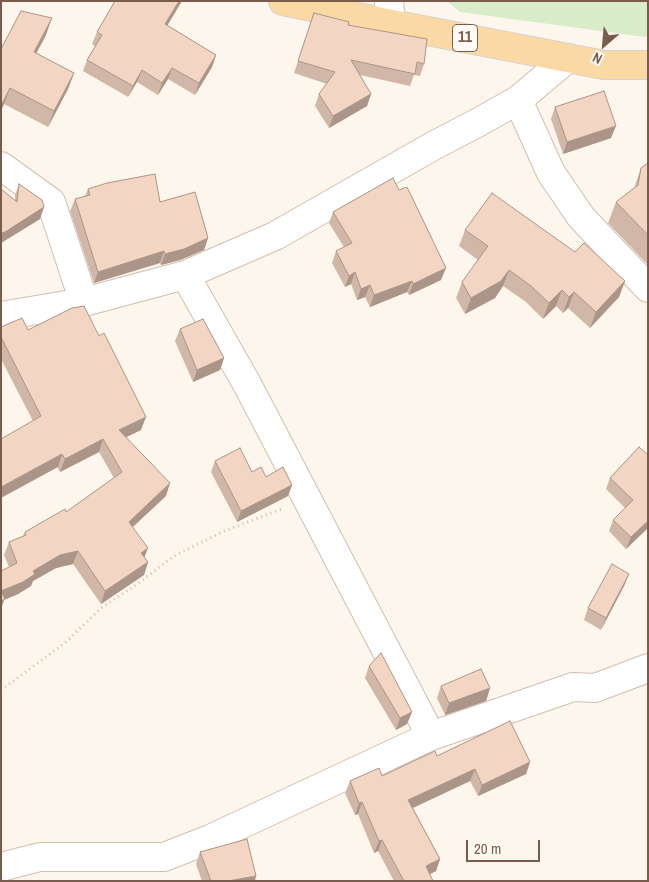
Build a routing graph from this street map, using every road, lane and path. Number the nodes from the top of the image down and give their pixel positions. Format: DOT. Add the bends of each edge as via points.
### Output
graph roads {
  1 [pos="283,1"];
  2 [pos="390,13"];
  3 [pos="568,58"];
  4 [pos="648,65"];
  5 [pos="518,100"];
  6 [pos="1,166"];
  7 [pos="185,275"];
  8 [pos="648,288"];
  9 [pos="84,302"];
  10 [pos="1,316"];
  11 [pos="307,499"];
  12 [pos="648,668"];
  13 [pos="1,690"];
  14 [pos="431,736"];
  15 [pos="1,867"];
  1 -- 2 [label="main road, 11"];
  2 -- 3 [label="main road, 11"];
  3 -- 4 [label="main road, 11" via="604,65"];
  3 -- 5 [label="street"];
  5 -- 7 [label="street" via="295,226"];
  5 -- 8 [label="street" via="551,173 581,217"];
  6 -- 9 [label="street" via="51,202"];
  7 -- 9 [label="street"];
  7 -- 11 [label="street"];
  9 -- 10 [label="street"];
  11 -- 13 [label="path" via="222,532 174,556 101,608 65,643"];
  11 -- 14 [label="street"];
  12 -- 14 [label="street" via="595,688 573,687"];
  14 -- 15 [label="street" via="210,839 164,857 40,857"];
}
